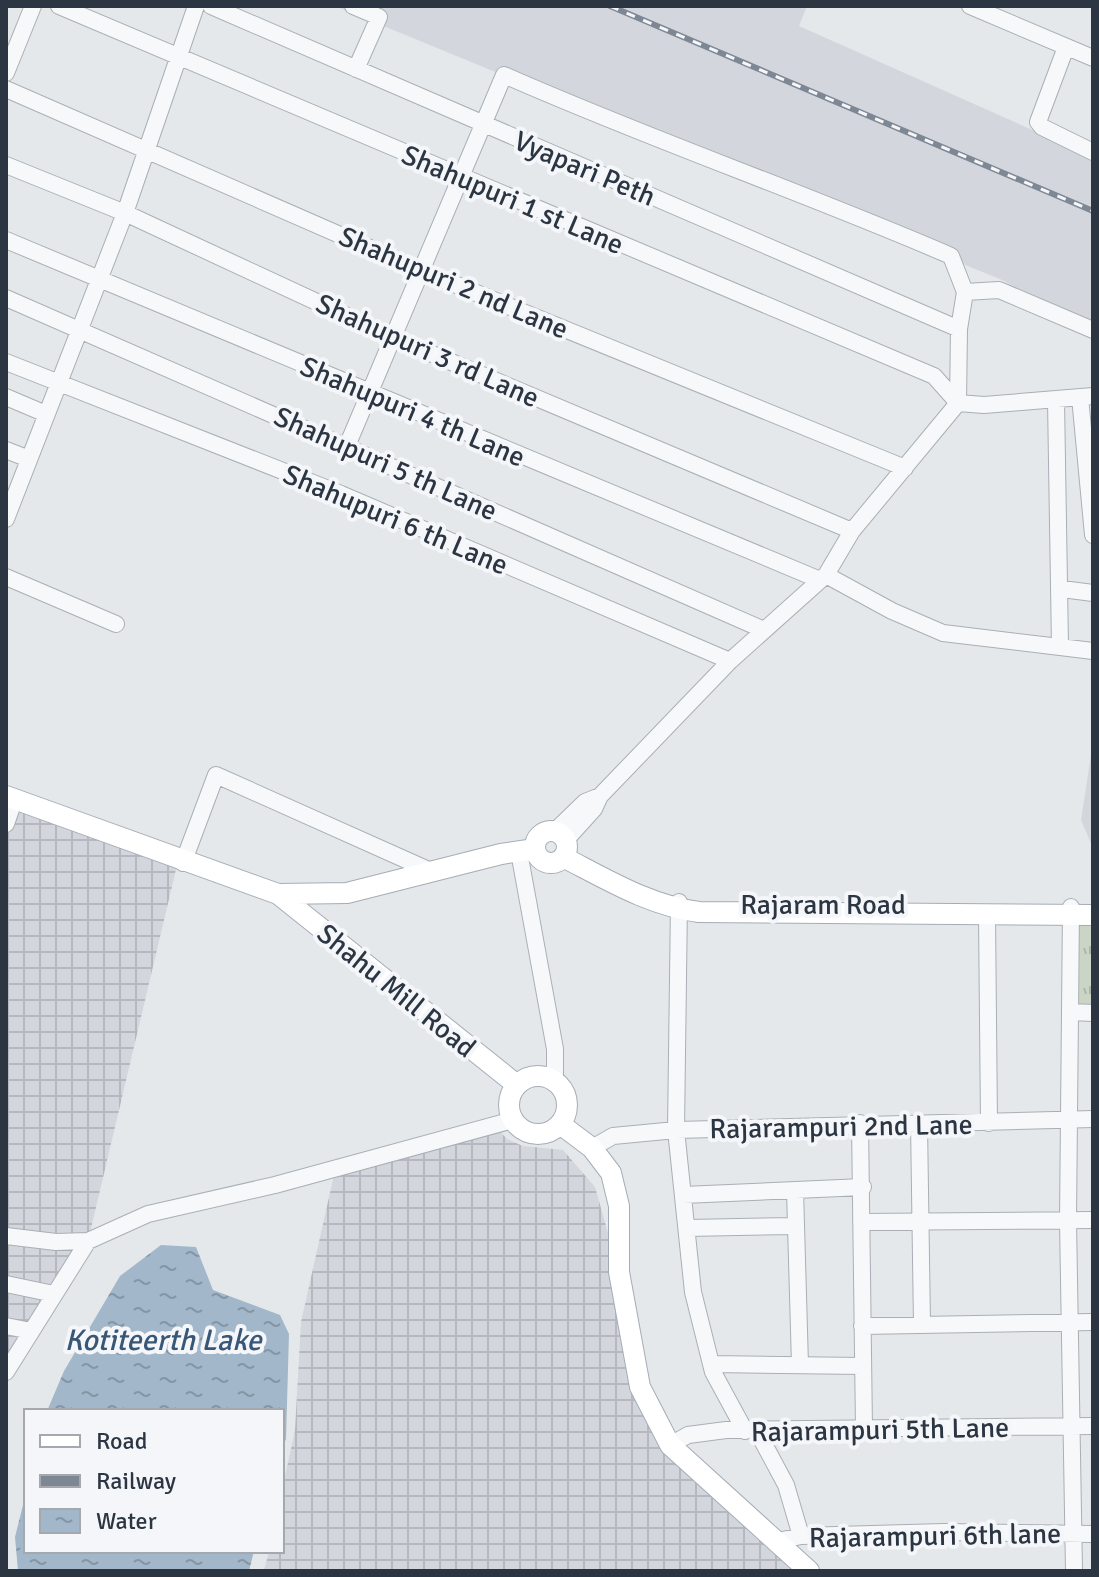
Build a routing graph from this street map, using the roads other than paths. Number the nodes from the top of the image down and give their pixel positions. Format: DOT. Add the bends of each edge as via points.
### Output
graph roads {
  1 [pos="33,6"];
  2 [pos="59,6"];
  3 [pos="196,6"];
  4 [pos="211,6"];
  5 [pos="353,6"];
  6 [pos="970,6"];
  7 [pos="1066,47"];
  8 [pos="179,57"];
  9 [pos="1093,58"];
  10 [pos="356,69"];
  11 [pos="6,73"];
  12 [pos="6,89"];
  13 [pos="482,123"];
  14 [pos="146,148"];
  15 [pos="1093,152"];
  16 [pos="6,165"];
  17 [pos="459,177"];
  18 [pos="125,213"];
  19 [pos="6,240"];
  20 [pos="420,270"];
  21 [pos="97,279"];
  22 [pos="965,292"];
  23 [pos="6,298"];
  24 [pos="79,328"];
  25 [pos="959,329"];
  26 [pos="1093,330"];
  27 [pos="392,337"];
  28 [pos="6,362"];
  29 [pos="58,385"];
  30 [pos="369,393"];
  31 [pos="6,397"];
  32 [pos="1086,397"];
  33 [pos="1056,400"];
  34 [pos="958,403"];
  35 [pos="46,414"];
  36 [pos="347,446"];
  37 [pos="6,450"];
  38 [pos="29,459"];
  39 [pos="905,468"];
  40 [pos="6,519"];
  41 [pos="852,531"];
  42 [pos="1093,535"];
  43 [pos="6,577"];
  44 [pos="823,578"];
  45 [pos="1062,589"];
  46 [pos="1093,593"];
  47 [pos="116,624"];
  48 [pos="764,630"];
  49 [pos="1060,647"];
  50 [pos="1093,651"];
  51 [pos="730,661"];
  52 [pos="11,797"];
  53 [pos="6,824"];
  54 [pos="562,844"];
  55 [pos="527,851"];
  56 [pos="183,863"];
  57 [pos="433,872"];
  58 [pos="278,894"];
  59 [pos="678,906"];
  60 [pos="1093,907"];
  61 [pos="1072,911"];
  62 [pos="987,915"];
  63 [pos="1093,915"];
  64 [pos="1071,1012"];
  65 [pos="1093,1013"];
  66 [pos="555,1080"];
  67 [pos="517,1085"];
  68 [pos="1093,1119"];
  69 [pos="513,1120"];
  70 [pos="1070,1120"];
  71 [pos="860,1123"];
  72 [pos="919,1123"];
  73 [pos="989,1123"];
  74 [pos="560,1124"];
  75 [pos="676,1130"];
  76 [pos="592,1148"];
  77 [pos="863,1187"];
  78 [pos="795,1190"];
  79 [pos="683,1195"];
  80 [pos="1093,1220"];
  81 [pos="1068,1221"];
  82 [pos="861,1222"];
  83 [pos="921,1222"];
  84 [pos="794,1226"];
  85 [pos="687,1228"];
  86 [pos="6,1236"];
  87 [pos="88,1241"];
  88 [pos="6,1284"];
  89 [pos="54,1294"];
  90 [pos="1070,1322"];
  91 [pos="1093,1322"];
  92 [pos="922,1325"];
  93 [pos="6,1326"];
  94 [pos="862,1326"];
  95 [pos="31,1331"];
  96 [pos="711,1364"];
  97 [pos="800,1365"];
  98 [pos="863,1366"];
  99 [pos="6,1372"];
  100 [pos="1093,1426"];
  101 [pos="1071,1427"];
  102 [pos="864,1429"];
  103 [pos="751,1431"];
  104 [pos="670,1445"];
  105 [pos="1074,1533"];
  106 [pos="1093,1534"];
  107 [pos="801,1536"];
  108 [pos="778,1541"];
  109 [pos="809,1571"];
  110 [pos="1074,1571"];
  1 -- 11 [label="street"];
  2 -- 8 [label="street, Shahupuri 1 st Lane"];
  3 -- 8 [label="street"];
  4 -- 10 [label="street, Vyapari Peth"];
  5 -- 10 [label="street" via="379,17"];
  6 -- 7 [label="street"];
  7 -- 9 [label="street"];
  7 -- 15 [label="street" via="1038,122"];
  8 -- 14 [label="street"];
  8 -- 17 [label="street, Shahupuri 1 st Lane"];
  10 -- 13 [label="street, Vyapari Peth"];
  12 -- 14 [label="street, Shahupuri 2 nd Lane"];
  13 -- 17 [label="street"];
  13 -- 22 [label="street" via="504,75 951,256"];
  13 -- 25 [label="street, Vyapari Peth"];
  14 -- 18 [label="street"];
  14 -- 20 [label="street, Shahupuri 2 nd Lane"];
  16 -- 18 [label="street, Shahupuri 3 rd Lane"];
  17 -- 20 [label="street"];
  17 -- 34 [label="street, Shahupuri 1 st Lane" via="934,376"];
  18 -- 21 [label="street"];
  18 -- 27 [label="street, Shahupuri 3 rd Lane"];
  19 -- 21 [label="street, Shahupuri 4 th Lane"];
  20 -- 27 [label="street"];
  20 -- 39 [label="street, Shahupuri 2 nd Lane"];
  21 -- 24 [label="street"];
  21 -- 30 [label="street, Shahupuri 4 th Lane"];
  22 -- 25 [label="street"];
  22 -- 26 [label="street" via="999,290"];
  23 -- 24 [label="street, Shahupuri 5 th Lane"];
  24 -- 29 [label="street"];
  24 -- 36 [label="street, Shahupuri 5 th Lane"];
  25 -- 34 [label="street"];
  27 -- 30 [label="street"];
  27 -- 41 [label="street, Shahupuri 3 rd Lane"];
  28 -- 29 [label="street, Shahupuri 6 th Lane"];
  29 -- 35 [label="street"];
  29 -- 51 [label="street, Shahupuri 6 th Lane" via="341,494"];
  30 -- 36 [label="street"];
  30 -- 44 [label="street, Shahupuri 4 th Lane"];
  31 -- 35 [label="street"];
  32 -- 33 [label="street"];
  32 -- 42 [label="street"];
  33 -- 34 [label="street"];
  33 -- 45 [label="street"];
  34 -- 39 [label="street"];
  35 -- 38 [label="street"];
  36 -- 48 [label="street, Shahupuri 5 th Lane"];
  37 -- 38 [label="street"];
  38 -- 40 [label="street"];
  39 -- 41 [label="street"];
  41 -- 44 [label="street"];
  43 -- 47 [label="street"];
  44 -- 48 [label="street"];
  44 -- 49 [label="street, Shahupuri 4 th Lane" via="943,633"];
  45 -- 46 [label="street"];
  45 -- 49 [label="street"];
  48 -- 51 [label="street"];
  49 -- 50 [label="street, Shahupuri 4 th Lane"];
  51 -- 54 [label="street" via="600,796 585,802"];
  52 -- 53 [label="street"];
  52 -- 56 [label="main road"];
  54 -- 55 [label="main road" via="540,835"];
  54 -- 59 [label="main road, Rajaram Road"];
  55 -- 57 [label="main road"];
  55 -- 66 [label="street"];
  56 -- 57 [label="street" via="216,775"];
  56 -- 58 [label="main road"];
  57 -- 58 [label="main road" via="347,893"];
  58 -- 67 [label="main road, Shahu Mill Road"];
  59 -- 61 [label="main road, Rajaram Road" via="832,901"];
  59 -- 62 [label="main road"];
  59 -- 75 [label="street"];
  60 -- 61 [label="main road, Rajaram Road"];
  61 -- 62 [label="main road"];
  61 -- 63 [label="main road"];
  61 -- 64 [label="street"];
  62 -- 73 [label="street"];
  64 -- 65 [label="street"];
  64 -- 70 [label="street"];
  66 -- 67 [label="main road" via="534,1076"];
  66 -- 74 [label="main road" via="568,1104"];
  67 -- 69 [label="main road" via="509,1102"];
  68 -- 70 [label="street, Rajarampuri 2nd Lane"];
  69 -- 74 [label="main road" via="538,1134"];
  69 -- 87 [label="street" via="148,1214"];
  70 -- 73 [label="street, Rajarampuri 2nd Lane"];
  70 -- 81 [label="street"];
  71 -- 72 [label="street, Rajarampuri 2nd Lane"];
  71 -- 75 [label="street, Rajarampuri 2nd Lane"];
  71 -- 77 [label="street"];
  72 -- 73 [label="street, Rajarampuri 2nd Lane"];
  72 -- 83 [label="street"];
  74 -- 76 [label="main road"];
  75 -- 76 [label="street, Rajarampuri 2nd Lane" via="613,1136"];
  75 -- 79 [label="street"];
  76 -- 104 [label="main road" via="611,1173 619,1206 619,1272 640,1387"];
  77 -- 78 [label="street"];
  77 -- 82 [label="street"];
  78 -- 79 [label="street"];
  78 -- 84 [label="street"];
  79 -- 85 [label="street"];
  80 -- 81 [label="street"];
  81 -- 83 [label="street"];
  81 -- 90 [label="street"];
  82 -- 83 [label="street"];
  82 -- 94 [label="street"];
  83 -- 92 [label="street"];
  84 -- 85 [label="street"];
  84 -- 97 [label="street"];
  85 -- 96 [label="street" via="693,1292"];
  86 -- 87 [label="street"];
  87 -- 89 [label="street"];
  88 -- 89 [label="street"];
  89 -- 95 [label="street"];
  90 -- 91 [label="street"];
  90 -- 92 [label="street"];
  90 -- 101 [label="street"];
  92 -- 94 [label="street"];
  93 -- 95 [label="street"];
  94 -- 98 [label="street"];
  95 -- 99 [label="street"];
  96 -- 97 [label="street"];
  96 -- 103 [label="street"];
  97 -- 98 [label="street"];
  98 -- 102 [label="street"];
  100 -- 101 [label="street, Rajarampuri 5th Lane"];
  101 -- 102 [label="street, Rajarampuri 5th Lane"];
  101 -- 105 [label="street"];
  102 -- 103 [label="street, Rajarampuri 5th Lane"];
  103 -- 104 [label="street, Rajarampuri 5th Lane" via="688,1435"];
  103 -- 107 [label="street" via="786,1485"];
  104 -- 108 [label="main road"];
  105 -- 106 [label="street, Rajarampuri 6th lane"];
  105 -- 107 [label="street, Rajarampuri 6th lane"];
  105 -- 110 [label="street"];
  107 -- 108 [label="street, Rajarampuri 6th lane"];
  108 -- 109 [label="main road"];
}
